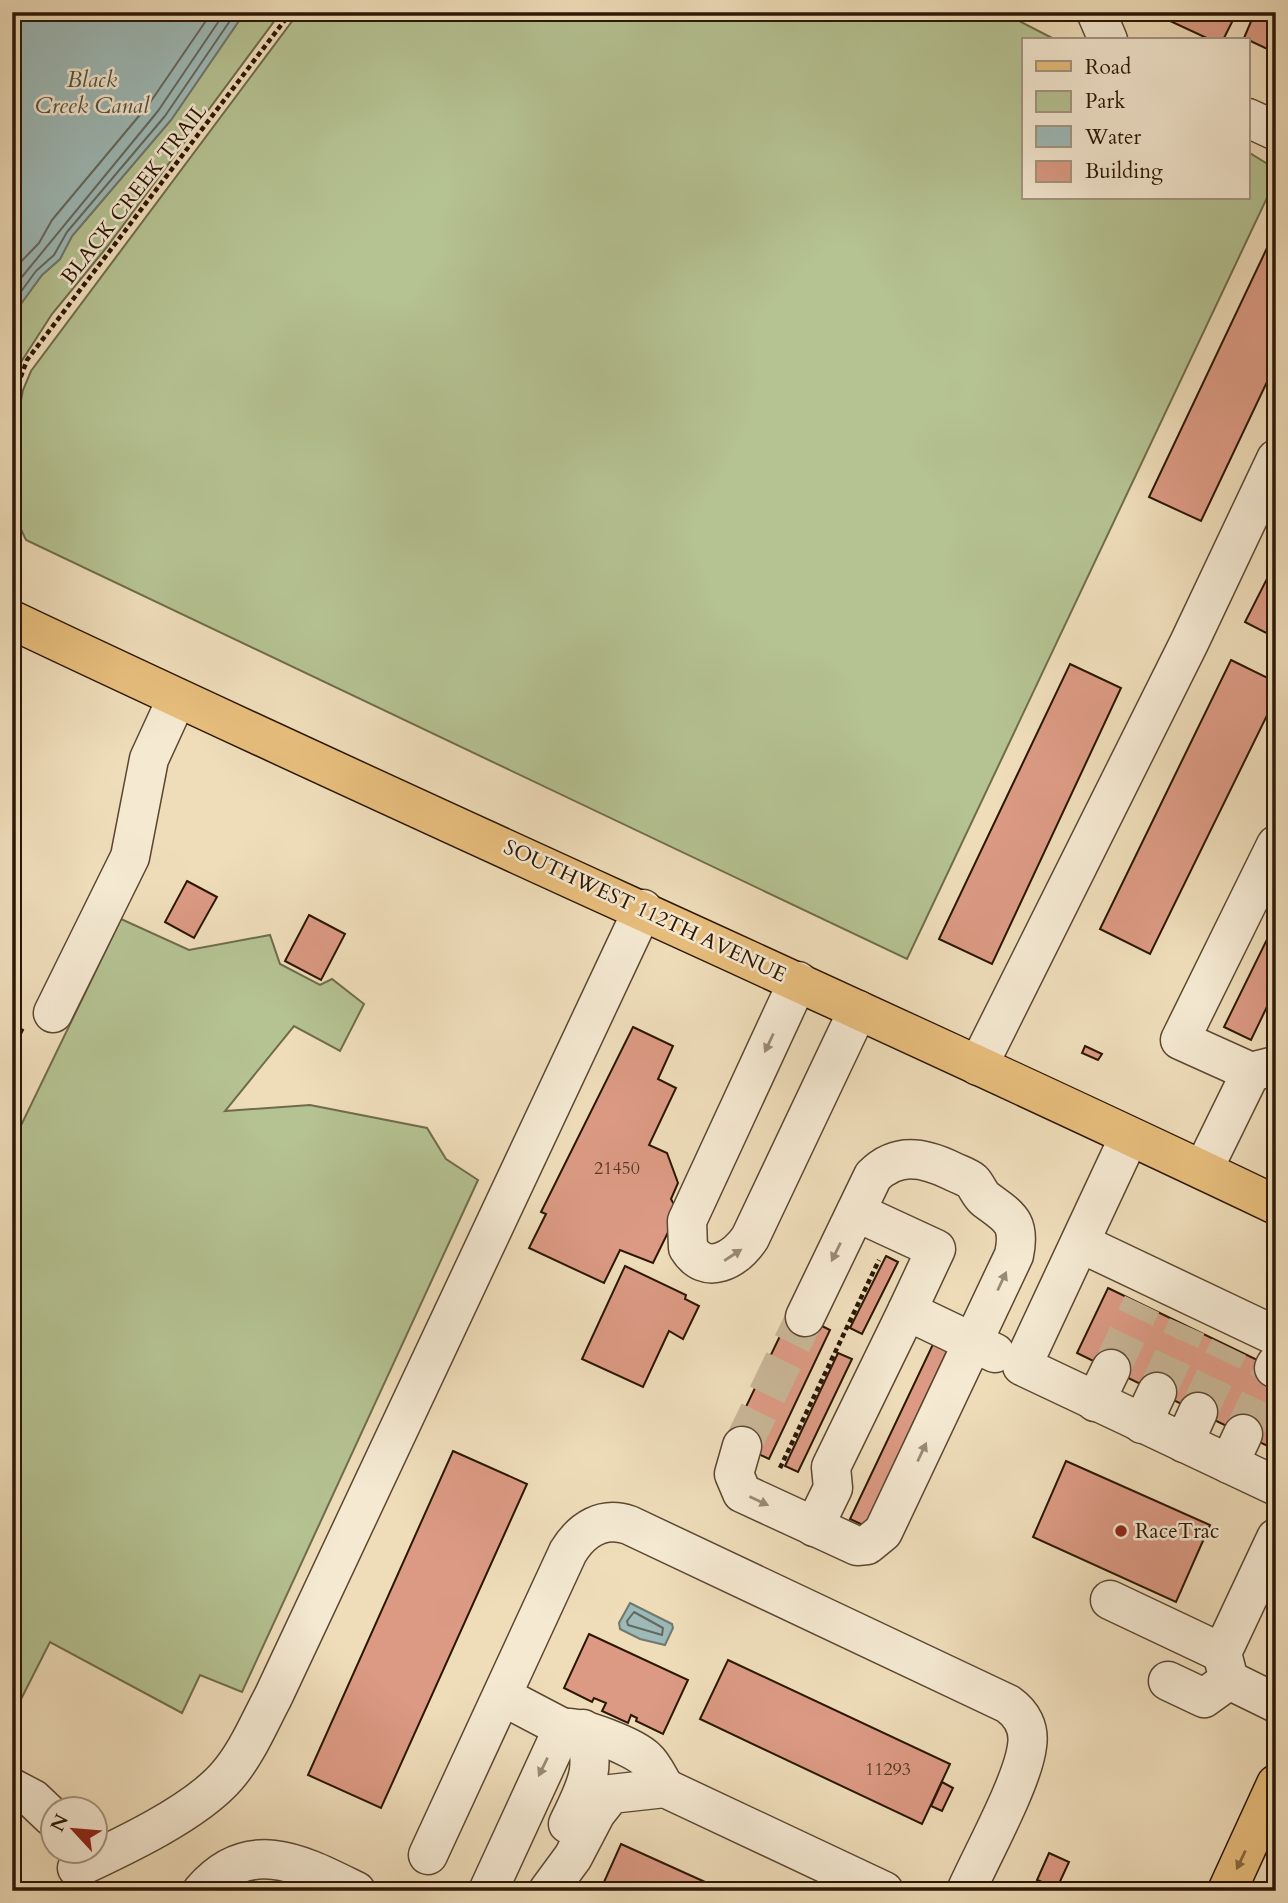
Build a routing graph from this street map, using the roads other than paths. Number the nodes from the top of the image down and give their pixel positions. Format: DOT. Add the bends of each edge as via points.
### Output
graph roads {
  1 [pos="1250,119"];
  2 [pos="1276,131"];
  3 [pos="1276,459"];
  4 [pos="12,620"];
  5 [pos="177,698"];
  6 [pos="1276,845"];
  7 [pos="643,909"];
  8 [pos="797,981"];
  9 [pos="859,1010"];
  10 [pos="53,1013"];
  11 [pos="978,1066"];
  12 [pos="1269,1068"];
  13 [pos="1129,1137"];
  14 [pos="1203,1170"];
  15 [pos="1276,1205"];
  16 [pos="856,1212"];
  17 [pos="1080,1243"];
  18 [pos="906,1311"];
  19 [pos="805,1317"];
  20 [pos="973,1343"];
  21 [pos="1259,1347"];
  22 [pos="1022,1366"];
  23 [pos="742,1446"];
  24 [pos="1276,1486"];
  25 [pos="814,1527"];
  26 [pos="1276,1538"];
  27 [pos="1110,1600"];
  28 [pos="1226,1667"];
  29 [pos="1168,1681"];
  30 [pos="502,1696"];
  31 [pos="1276,1703"];
  32 [pos="573,1728"];
  33 [pos="1276,1784"];
  34 [pos="12,1788"];
  35 [pos="665,1788"];
  36 [pos="38,1803"];
  37 [pos="428,1856"];
  38 [pos="77,1870"];
  39 [pos="550,1887"];
  40 [pos="202,1891"];
  41 [pos="356,1891"];
  42 [pos="488,1891"];
  43 [pos="884,1891"];
  44 [pos="966,1891"];
  45 [pos="1227,1891"];
  1 -- 2 [label="street"];
  3 -- 11 [label="street"];
  4 -- 5 [label="main road, SOUTHWEST 112TH AVENUE"];
  5 -- 7 [label="main road, SOUTHWEST 112TH AVENUE"];
  5 -- 10 [label="street" via="149,759 130,857"];
  6 -- 12 [label="street" via="1180,1040"];
  7 -- 8 [label="main road, SOUTHWEST 112TH AVENUE"];
  7 -- 38 [label="street" via="273,1697 239,1759 204,1799"];
  8 -- 9 [label="main road, SOUTHWEST 112TH AVENUE"];
  8 -- 9 [label="street, one-way" via="687,1222 688,1248 703,1262 718,1264 733,1257 750,1238"];
  9 -- 11 [label="main road, SOUTHWEST 112TH AVENUE"];
  11 -- 13 [label="main road, SOUTHWEST 112TH AVENUE"];
  12 -- 14 [label="street"];
  13 -- 14 [label="main road, SOUTHWEST 112TH AVENUE"];
  13 -- 17 [label="street"];
  14 -- 15 [label="main road, SOUTHWEST 112TH AVENUE"];
  16 -- 18 [label="street" via="936,1249"];
  16 -- 19 [label="street, one-way"];
  20 -- 16 [label="street, one-way" via="1014,1255 1018,1237 1012,1219 983,1198 962,1200 918,1179 900,1161 885,1164 873,1177"];
  17 -- 21 [label="street" via="1148,1291"];
  17 -- 22 [label="street"];
  18 -- 20 [label="street"];
  18 -- 25 [label="street" via="831,1467 833,1488"];
  20 -- 22 [label="street"];
  25 -- 20 [label="street, one-way" via="857,1546 867,1545 883,1532"];
  22 -- 24 [label="street" via="1103,1385 1236,1449"];
  23 -- 25 [label="street, one-way" via="734,1474 742,1493"];
  26 -- 28 [label="street"];
  27 -- 28 [label="street"];
  28 -- 29 [label="street" via="1204,1698"];
  28 -- 31 [label="street"];
  30 -- 32 [label="street"];
  30 -- 37 [label="street"];
  30 -- 44 [label="street" via="573,1543 596,1525 629,1525 1008,1704 1021,1715 1027,1733 1024,1760"];
  32 -- 35 [label="street" via="646,1758"];
  32 -- 39 [label="street" via="590,1748 591,1765 585,1790 557,1849"];
  32 -- 42 [label="street, one-way"];
  33 -- 45 [label="main road, one-way"];
  34 -- 36 [label="street"];
  35 -- 39 [label="street" via="611,1794"];
  35 -- 43 [label="street"];
  40 -- 41 [label="street" via="214,1878 243,1863 281,1859"];
}
